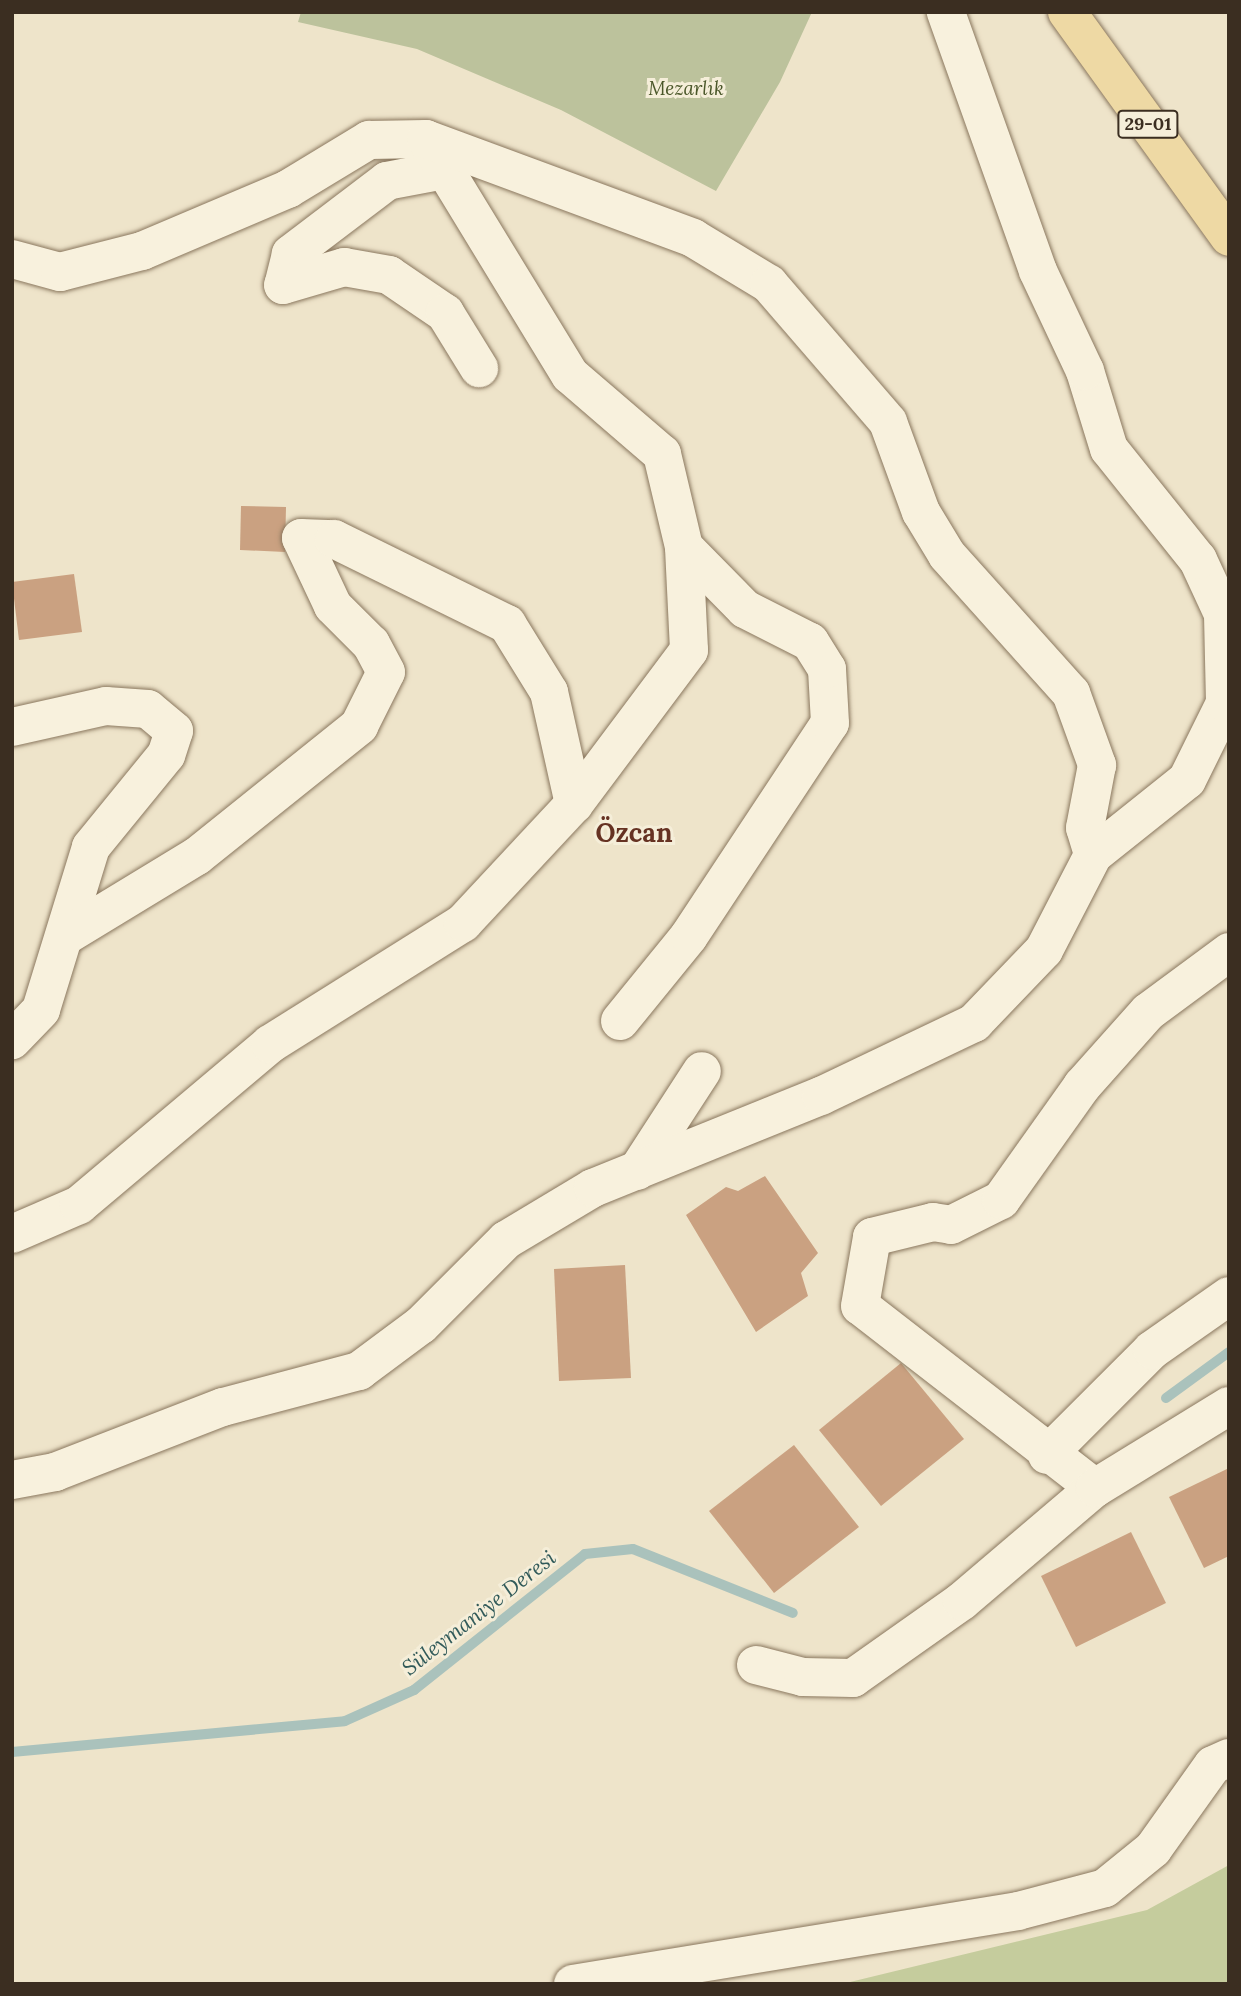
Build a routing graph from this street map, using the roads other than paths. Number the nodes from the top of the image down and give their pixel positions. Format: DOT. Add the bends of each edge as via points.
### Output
graph roads {
  1 [pos="946,12"];
  2 [pos="1067,12"];
  3 [pos="435,154"];
  4 [pos="1229,237"];
  5 [pos="12,259"];
  6 [pos="479,368"];
  7 [pos="684,547"];
  8 [pos="12,727"];
  9 [pos="574,804"];
  10 [pos="1093,855"];
  11 [pos="67,935"];
  12 [pos="1229,952"];
  13 [pos="620,1021"];
  14 [pos="12,1040"];
  15 [pos="702,1071"];
  16 [pos="637,1171"];
  17 [pos="12,1234"];
  18 [pos="1229,1296"];
  19 [pos="1229,1406"];
  20 [pos="1047,1455"];
  21 [pos="12,1480"];
  22 [pos="1095,1488"];
  23 [pos="756,1665"];
  24 [pos="1229,1758"];
  25 [pos="573,1984"];
  1 -- 10 [label="street" via="1038,271 1085,371 1109,449 1198,560 1223,614 1225,703 1187,780"];
  2 -- 4 [label="main road, 29-01"];
  3 -- 5 [label="street" via="369,140 288,189 142,251 60,272"];
  3 -- 6 [label="street" via="387,181 291,254 283,285 344,267 389,275 445,313"];
  3 -- 7 [label="street" via="570,375 662,454"];
  3 -- 10 [label="street" via="693,237 769,284 888,422 921,512 947,555 1071,693 1097,765 1084,828"];
  7 -- 9 [label="street" via="689,650"];
  7 -- 13 [label="street" via="745,609 810,642 827,669 830,723 689,936"];
  8 -- 11 [label="street" via="106,706 148,709 174,731 166,755 91,847"];
  9 -- 11 [label="street" via="549,692 507,624 334,539 301,538 333,606 371,644 386,672 359,726 197,856"];
  9 -- 17 [label="street" via="463,923 270,1044 79,1205"];
  10 -- 16 [label="street" via="1044,950 974,1023 821,1096"];
  11 -- 14 [label="street" via="41,1010"];
  12 -- 20 [label="street" via="1149,1012 1082,1086 1001,1200 951,1225 933,1222 872,1237 860,1306"];
  15 -- 16 [label="street"];
  16 -- 21 [label="street" via="593,1188 506,1240 421,1325 359,1371 223,1407 55,1472"];
  18 -- 20 [label="street" via="1152,1350"];
  19 -- 22 [label="street"];
  20 -- 22 [label="street"];
  22 -- 23 [label="street" via="962,1601 853,1678 803,1677"];
  24 -- 25 [label="street" via="1213,1765 1153,1849 1105,1888 1018,1911"];
}
